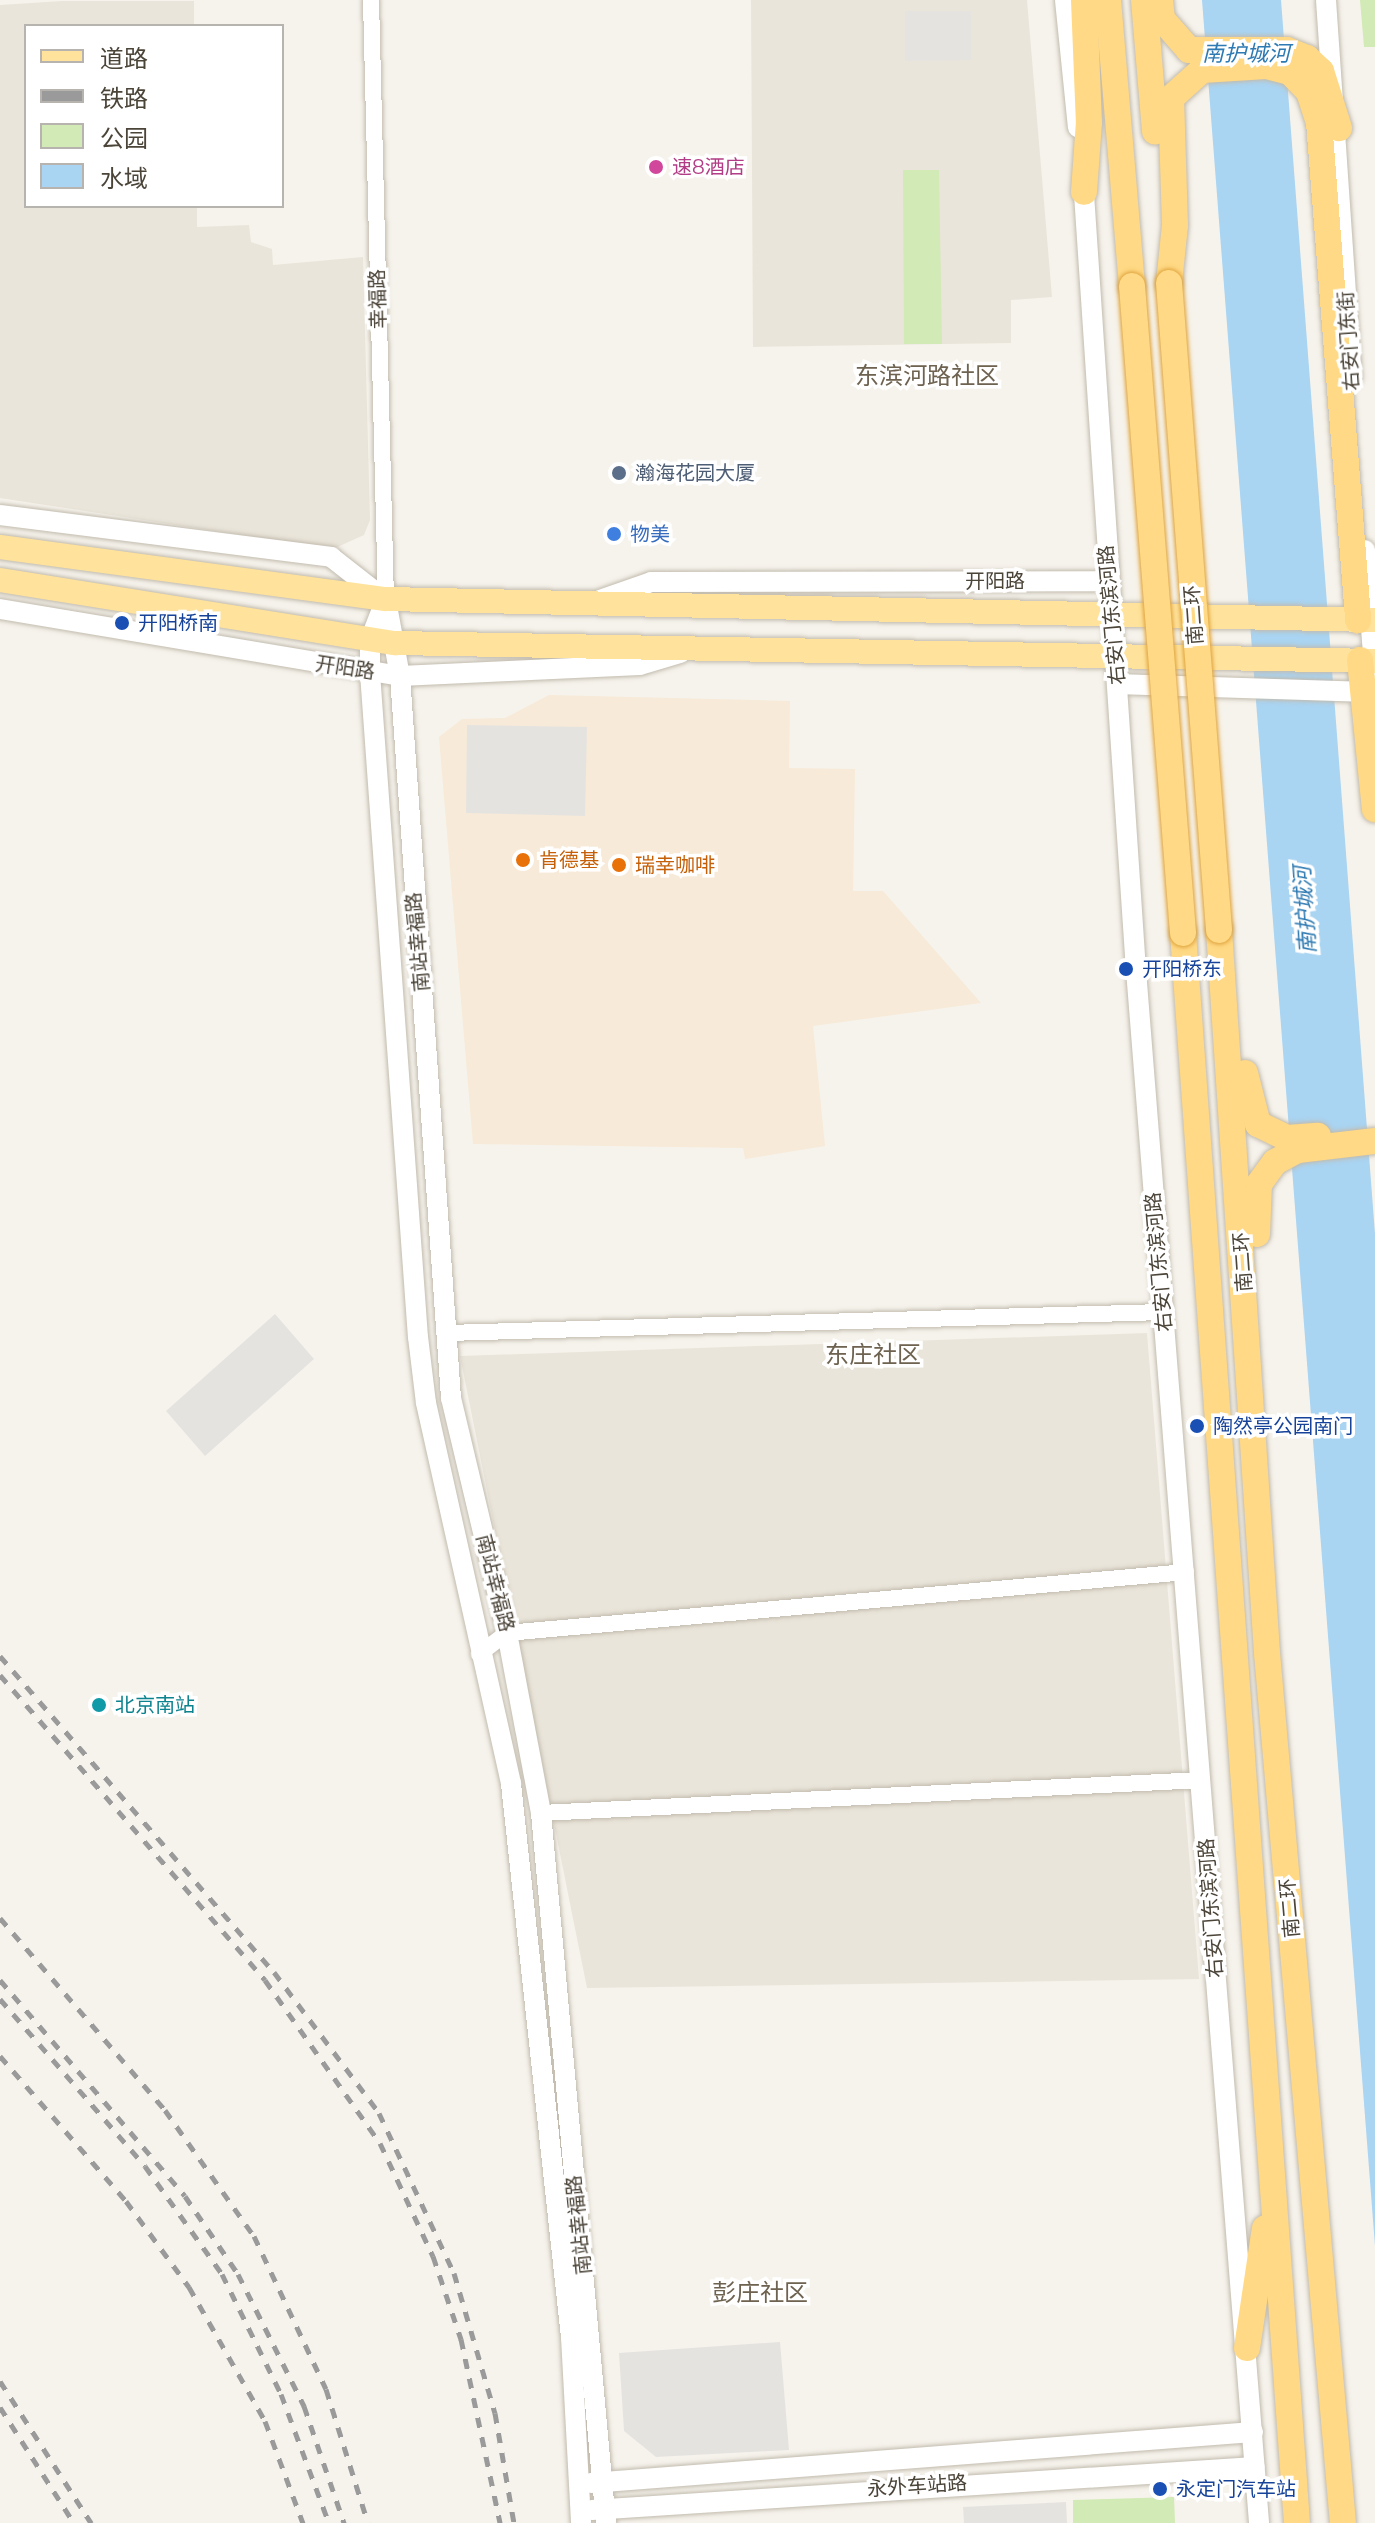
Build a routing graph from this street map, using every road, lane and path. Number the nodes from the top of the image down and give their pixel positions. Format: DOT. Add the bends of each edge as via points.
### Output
graph roads {
  1 [pos="371,0"];
  2 [pos="1065,0"];
  3 [pos="1084,0"];
  4 [pos="1108,0"];
  5 [pos="1144,0"];
  6 [pos="1160,0"];
  7 [pos="1326,0"];
  8 [pos="1299,66"];
  9 [pos="1339,128"];
  10 [pos="1084,192"];
  11 [pos="1169,283"];
  12 [pos="0,515"];
  13 [pos="0,547"];
  14 [pos="0,580"];
  15 [pos="1109,581"];
  16 [pos="1372,592"];
  17 [pos="386,599"];
  18 [pos="597,601"];
  19 [pos="0,609"];
  20 [pos="1111,611"];
  21 [pos="1360,620"];
  22 [pos="370,640"];
  23 [pos="395,643"];
  24 [pos="691,649"];
  25 [pos="1115,658"];
  26 [pos="370,673"];
  27 [pos="1363,675"];
  28 [pos="400,676"];
  29 [pos="1118,684"];
  30 [pos="1375,809"];
  31 [pos="1222,981"];
  32 [pos="1375,1123"];
  33 [pos="1375,1141"];
  34 [pos="1163,1312"];
  35 [pos="447,1333"];
  36 [pos="1250,1364"];
  37 [pos="1186,1572"];
  38 [pos="507,1633"];
  39 [pos="479,1654"];
  40 [pos="1202,1780"];
  41 [pos="541,1813"];
  42 [pos="1272,2181"];
  43 [pos="1247,2348"];
  44 [pos="1253,2432"];
  45 [pos="1255,2467"];
  46 [pos="603,2482"];
  47 [pos="579,2484"];
  48 [pos="605,2516"];
  49 [pos="580,2517"];
  50 [pos="1259,2523"];
  51 [pos="1297,2523"];
  52 [pos="1343,2523"];
  1 -- 17 [label="street, 幸福路"];
  2 -- 10 [label="street, 右安门东滨河路"];
  3 -- 10 [label="highway" via="1089,122"];
  4 -- 42 [label="highway, 南二环, bridge" via="1183,933"];
  5 -- 11 [label="highway, 南二环"];
  6 -- 8 [label="highway" via="1162,19 1189,50"];
  7 -- 9 [label="street, 右安门东街"];
  8 -- 9 [label="highway" via="1321,71"];
  8 -- 11 [label="highway" via="1202,70 1190,77 1168,112 1175,225"];
  8 -- 21 [label="highway" via="1319,122"];
  9 -- 16 [label="street, 右安门东街"];
  10 -- 15 [label="street, 右安门东滨河路"];
  11 -- 31 [label="highway, 南二环, bridge"];
  12 -- 17 [label="street" via="331,557"];
  13 -- 17 [label="main road, 开阳路"];
  14 -- 22 [label="main road, 开阳路"];
  15 -- 18 [label="street, 开阳路" via="651,582"];
  15 -- 20 [label="street, 右安门东滨河路"];
  16 -- 21 [label="street, 右安门东街"];
  17 -- 18 [label="main road, 开阳路"];
  17 -- 22 [label="street"];
  17 -- 23 [label="street, 南站幸福路"];
  18 -- 20 [label="main road, 开阳路"];
  19 -- 26 [label="street, 开阳路"];
  20 -- 21 [label="main road, 开阳路"];
  20 -- 25 [label="street, 右安门东滨河路"];
  21 -- 27 [label="street, 右安门东街"];
  22 -- 23 [label="main road, 开阳路"];
  22 -- 26 [label="street, 南站幸福路"];
  23 -- 24 [label="main road, 开阳路"];
  23 -- 28 [label="street, 南站幸福路"];
  24 -- 25 [label="main road, 开阳路"];
  24 -- 28 [label="street, 开阳路" via="640,665"];
  25 -- 27 [label="main road, 开阳路" via="1211,657"];
  25 -- 29 [label="street, 右安门东滨河路"];
  26 -- 28 [label="street, 开阳路"];
  26 -- 39 [label="street, 南站幸福路" via="426,1403"];
  27 -- 29 [label="street" via="1216,688"];
  27 -- 30 [label="highway"];
  28 -- 35 [label="street, 南站幸福路"];
  29 -- 34 [label="street, 右安门东滨河路"];
  31 -- 32 [label="highway" via="1239,1011 1249,1106 1271,1134 1337,1135"];
  31 -- 36 [label="highway, 南二环"];
  33 -- 36 [label="highway" via="1298,1150 1275,1162 1256,1201 1261,1312"];
  34 -- 35 [label="street"];
  34 -- 37 [label="street, 右安门东滨河路"];
  35 -- 38 [label="street, 南站幸福路" via="451,1398"];
  36 -- 52 [label="highway, 南二环" via="1267,1653"];
  37 -- 38 [label="street"];
  37 -- 40 [label="street, 右安门东滨河路"];
  38 -- 39 [label="street"];
  38 -- 41 [label="street, 南站幸福路"];
  39 -- 47 [label="street, 南站幸福路" via="518,1834 524,1947 545,2076 571,2337"];
  40 -- 41 [label="street"];
  40 -- 43 [label="street, 右安门东滨河路"];
  41 -- 46 [label="street, 南站幸福路" via="551,1968 564,2055"];
  42 -- 43 [label="highway"];
  42 -- 51 [label="highway, 南二环"];
  43 -- 44 [label="street, 右安门东滨河路"];
  44 -- 45 [label="street, 右安门东滨河路"];
  44 -- 46 [label="street, 永外车站路"];
  45 -- 48 [label="street, 永外车站路"];
  45 -- 50 [label="street, 右安门东滨河路"];
  46 -- 47 [label="street, 永外车站路"];
  46 -- 48 [label="street, 南站幸福路"];
  47 -- 49 [label="street, 南站幸福路"];
  48 -- 49 [label="street, 永外车站路"];
}
